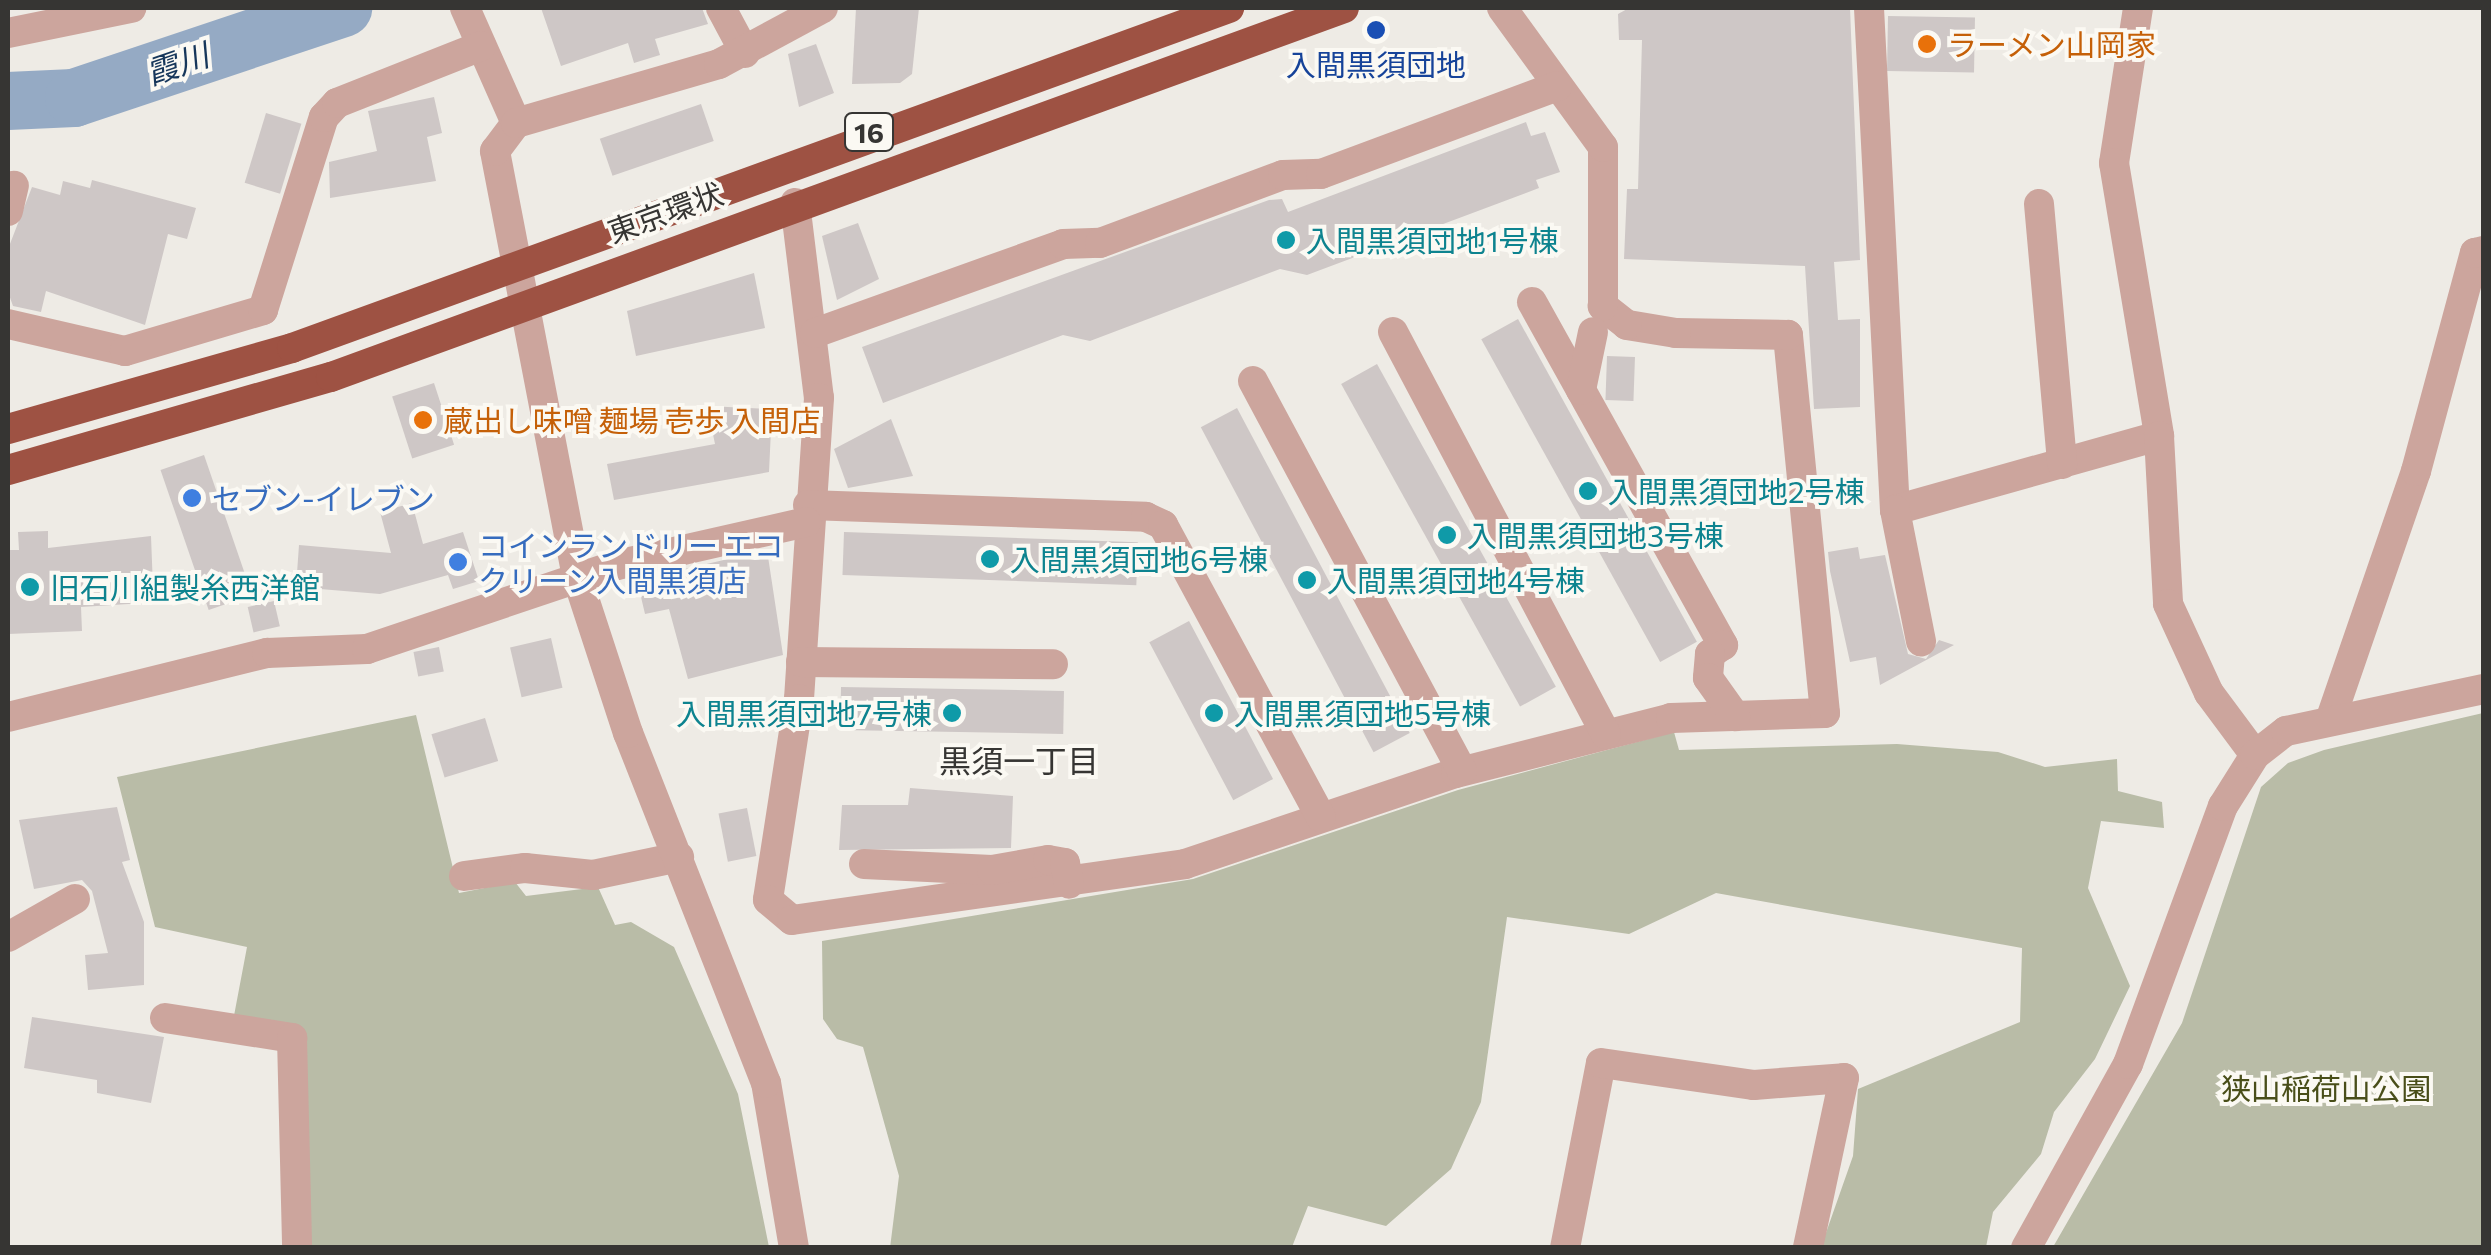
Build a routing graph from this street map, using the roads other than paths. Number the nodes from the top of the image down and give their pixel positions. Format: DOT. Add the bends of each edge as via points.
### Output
graph roads {
  1 [pos="131,8"];
  2 [pos="721,8"];
  3 [pos="823,8"];
  4 [pos="1228,8"];
  5 [pos="1344,8"];
  6 [pos="1502,8"];
  7 [pos="1868,8"];
  8 [pos="2138,8"];
  9 [pos="465,9"];
  10 [pos="60,16"];
  11 [pos="8,33"];
  12 [pos="481,46"];
  13 [pos="745,53"];
  14 [pos="1557,86"];
  15 [pos="516,122"];
  16 [pos="794,202"];
  17 [pos="2039,204"];
  18 [pos="2484,251"];
  19 [pos="513,266"];
  20 [pos="1532,302"];
  21 [pos="522,304"];
  22 [pos="8,324"];
  23 [pos="1392,332"];
  24 [pos="1594,332"];
  25 [pos="815,333"];
  26 [pos="1252,382"];
  27 [pos="1581,390"];
  28 [pos="8,429"];
  29 [pos="2159,436"];
  30 [pos="2062,464"];
  31 [pos="8,470"];
  32 [pos="1895,510"];
  33 [pos="807,514"];
  34 [pos="577,577"];
  35 [pos="1921,641"];
  36 [pos="800,662"];
  37 [pos="1053,664"];
  38 [pos="2484,689"];
  39 [pos="1736,716"];
  40 [pos="8,717"];
  41 [pos="2331,718"];
  42 [pos="1606,734"];
  43 [pos="2255,755"];
  44 [pos="1462,771"];
  45 [pos="1321,817"];
  46 [pos="679,857"];
  47 [pos="864,864"];
  48 [pos="464,876"];
  49 [pos="1069,884"];
  50 [pos="75,899"];
  51 [pos="8,937"];
  52 [pos="165,1018"];
  53 [pos="297,1248"];
  54 [pos="794,1248"];
  55 [pos="1565,1248"];
  56 [pos="1808,1248"];
  57 [pos="2026,1248"];
  1 -- 10 [label="street"];
  2 -- 13 [label="street"];
  3 -- 13 [label="street"];
  4 -- 19 [label="highway, 東京環状 / 16"];
  5 -- 16 [label="highway, 東京環状 / 16"];
  6 -- 14 [label="street"];
  7 -- 32 [label="street"];
  8 -- 29 [label="street" via="2114,164"];
  9 -- 12 [label="street"];
  10 -- 11 [label="street"];
  12 -- 15 [label="street"];
  12 -- 22 [label="street" via="337,104 324,117 263,310 124,351"];
  13 -- 15 [label="street"];
  14 -- 25 [label="street" via="1321,174 1283,175 1100,243 1062,244"];
  14 -- 39 [label="street" via="1603,147 1604,306 1627,325 1676,333 1788,335 1825,713"];
  15 -- 19 [label="street" via="495,151"];
  16 -- 21 [label="highway, 東京環状 / 16"];
  16 -- 25 [label="street"];
  17 -- 30 [label="street"];
  18 -- 41 [label="street" via="2475,252 2416,470"];
  19 -- 21 [label="street"];
  19 -- 28 [label="highway, 東京環状 / 16" via="292,348"];
  20 -- 27 [label="street"];
  21 -- 31 [label="highway, 東京環状 / 16" via="314,382"];
  21 -- 34 [label="street"];
  23 -- 42 [label="street"];
  24 -- 27 [label="street"];
  25 -- 33 [label="street"];
  26 -- 44 [label="street"];
  27 -- 39 [label="street" via="1723,645 1710,654 1708,678"];
  29 -- 30 [label="street"];
  29 -- 43 [label="street" via="2168,604 2209,694"];
  30 -- 32 [label="street"];
  32 -- 35 [label="street"];
  33 -- 34 [label="street"];
  33 -- 36 [label="street"];
  33 -- 45 [label="street" via="1146,517 1164,525"];
  34 -- 40 [label="street" via="366,649 266,654"];
  34 -- 46 [label="street"];
  36 -- 37 [label="street"];
  36 -- 49 [label="street" via="768,900 792,920"];
  38 -- 41 [label="street"];
  39 -- 42 [label="street" via="1671,718"];
  41 -- 43 [label="street" via="2286,731"];
  42 -- 44 [label="street"];
  43 -- 57 [label="street" via="2223,806 2128,1064"];
  44 -- 45 [label="street"];
  45 -- 49 [label="street" via="1185,864"];
  46 -- 48 [label="street" via="593,875 525,868"];
  46 -- 54 [label="street" via="766,1083"];
  47 -- 49 [label="street" via="992,870 1048,860 1065,864"];
  50 -- 51 [label="street"];
  52 -- 53 [label="street" via="292,1038"];
  55 -- 56 [label="street" via="1601,1063 1754,1085 1844,1078"];
}
